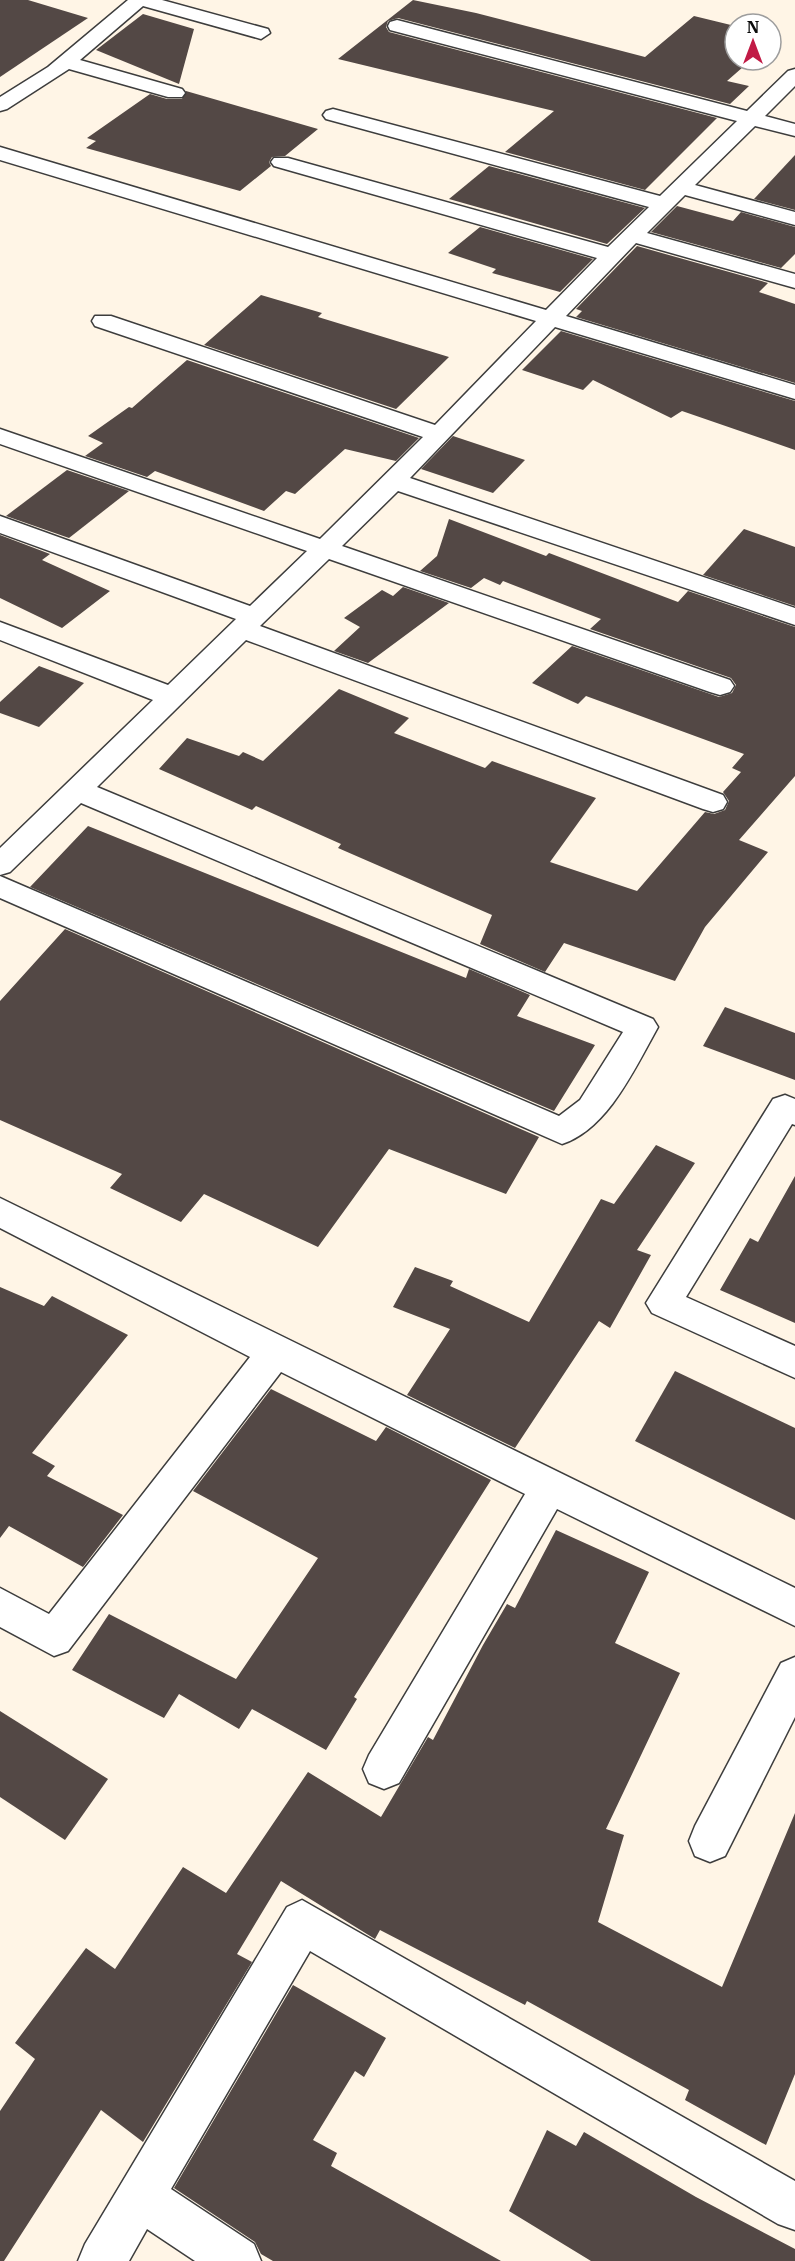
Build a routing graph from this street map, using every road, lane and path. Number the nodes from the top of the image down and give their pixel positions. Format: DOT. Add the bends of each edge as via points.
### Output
graph roads {
  1 [pos="140,0"];
  2 [pos="397,26"];
  3 [pos="261,33"];
  4 [pos="66,62"];
  5 [pos="795,75"];
  6 [pos="175,93"];
  7 [pos="0,105"];
  8 [pos="333,115"];
  9 [pos="751,118"];
  10 [pos="795,130"];
  11 [pos="0,153"];
  12 [pos="282,162"];
  13 [pos="673,195"];
  14 [pos="795,219"];
  15 [pos="632,235"];
  16 [pos="612,255"];
  17 [pos="795,281"];
  18 [pos="551,319"];
  19 [pos="103,321"];
  20 [pos="795,392"];
  21 [pos="438,434"];
  22 [pos="0,436"];
  23 [pos="394,481"];
  24 [pos="0,524"];
  25 [pos="325,549"];
  26 [pos="795,617"];
  27 [pos="248,623"];
  28 [pos="0,630"];
  29 [pos="720,686"];
  30 [pos="172,698"];
  31 [pos="78,790"];
  32 [pos="713,802"];
  33 [pos="1,869"];
  34 [pos="795,1112"];
  35 [pos="0,1212"];
  36 [pos="275,1352"];
  37 [pos="795,1363"];
  38 [pos="549,1488"];
  39 [pos="0,1606"];
  40 [pos="795,1608"];
  41 [pos="795,1676"];
  42 [pos="384,1769"];
  43 [pos="710,1841"];
  44 [pos="141,2197"];
  45 [pos="795,2207"];
  46 [pos="102,2261"];
  47 [pos="237,2261"];
  1 -- 3 [label="street"];
  1 -- 4 [label="street"];
  2 -- 9 [label="street"];
  4 -- 6 [label="street"];
  4 -- 7 [label="street"];
  5 -- 9 [label="street"];
  8 -- 13 [label="street"];
  9 -- 10 [label="street"];
  9 -- 13 [label="street"];
  11 -- 18 [label="street"];
  12 -- 16 [label="street"];
  13 -- 14 [label="street"];
  13 -- 15 [label="street"];
  15 -- 16 [label="street"];
  15 -- 17 [label="street"];
  16 -- 18 [label="street"];
  18 -- 20 [label="street"];
  18 -- 21 [label="street"];
  19 -- 21 [label="street"];
  21 -- 23 [label="street"];
  22 -- 25 [label="street"];
  23 -- 25 [label="street"];
  23 -- 26 [label="street"];
  24 -- 27 [label="street"];
  25 -- 27 [label="street"];
  25 -- 29 [label="street"];
  27 -- 30 [label="street"];
  27 -- 32 [label="street"];
  28 -- 30 [label="street"];
  30 -- 31 [label="street"];
  31 -- 33 [label="street"];
  31 -- 33 [label="street" via="642,1027 592,1109 562,1131"];
  34 -- 37 [label="street" via="785,1108 664,1303"];
  35 -- 36 [label="street"];
  36 -- 38 [label="street"];
  36 -- 39 [label="street" via="54,1638"];
  38 -- 40 [label="street"];
  38 -- 42 [label="street"];
  41 -- 43 [label="street"];
  44 -- 45 [label="street" via="302,1922"];
  44 -- 46 [label="street"];
  44 -- 47 [label="street"];
}
